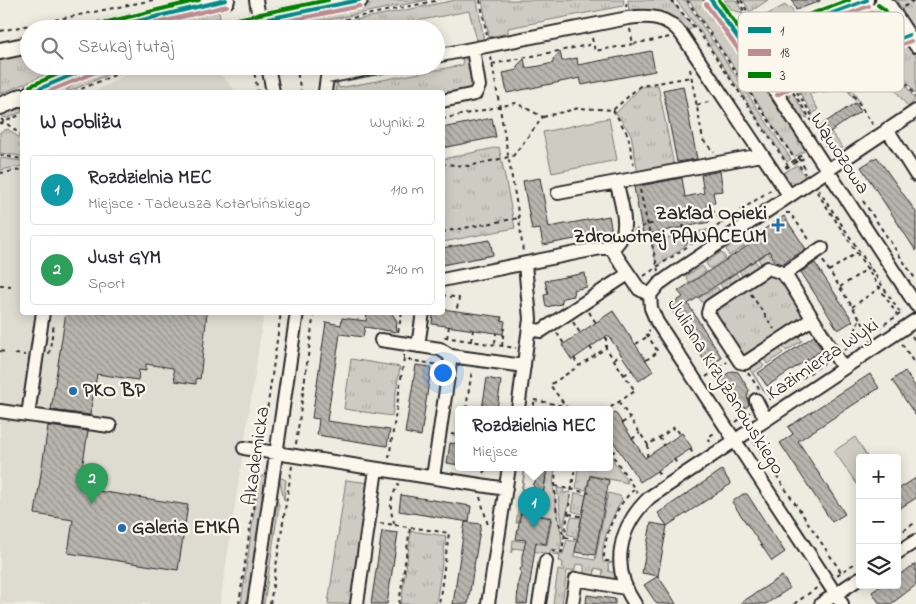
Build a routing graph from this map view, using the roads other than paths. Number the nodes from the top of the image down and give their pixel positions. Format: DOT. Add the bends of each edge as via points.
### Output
graph roads {
  1 [pos="226,0"];
  2 [pos="256,0"];
  3 [pos="359,0"];
  4 [pos="710,0"];
  5 [pos="867,0"];
  6 [pos="882,0"];
  7 [pos="836,12"];
  8 [pos="894,12"];
  9 [pos="142,20"];
  10 [pos="259,20"];
  11 [pos="276,20"];
  12 [pos="904,27"];
  13 [pos="909,35"];
  14 [pos="904,37"];
  15 [pos="738,39"];
  16 [pos="916,46"];
  17 [pos="20,47"];
  18 [pos="473,49"];
  19 [pos="0,51"];
  20 [pos="445,54"];
  21 [pos="73,75"];
  22 [pos="270,75"];
  23 [pos="337,75"];
  24 [pos="37,90"];
  25 [pos="273,90"];
  26 [pos="325,90"];
  27 [pos="776,92"];
  28 [pos="20,99"];
  29 [pos="445,100"];
  30 [pos="909,113"];
  31 [pos="3,114"];
  32 [pos="881,129"];
  33 [pos="762,154"];
  34 [pos="826,171"];
  35 [pos="916,175"];
  36 [pos="617,183"];
  37 [pos="558,194"];
  38 [pos="788,201"];
  39 [pos="611,248"];
  40 [pos="819,249"];
  41 [pos="525,264"];
  42 [pos="788,270"];
  43 [pos="633,277"];
  44 [pos="445,279"];
  45 [pos="650,295"];
  46 [pos="916,305"];
  47 [pos="42,315"];
  48 [pos="296,315"];
  49 [pos="423,315"];
  50 [pos="812,319"];
  51 [pos="906,326"];
  52 [pos="529,329"];
  53 [pos="381,340"];
  54 [pos="418,346"];
  55 [pos="451,356"];
  56 [pos="524,366"];
  57 [pos="843,368"];
  58 [pos="760,403"];
  59 [pos="518,406"];
  60 [pos="0,411"];
  61 [pos="28,415"];
  62 [pos="766,420"];
  63 [pos="110,426"];
  64 [pos="736,441"];
  65 [pos="244,448"];
  66 [pos="277,454"];
  67 [pos="508,471"];
  68 [pos="375,475"];
  69 [pos="433,477"];
  70 [pos="506,489"];
  71 [pos="916,540"];
  72 [pos="901,550"];
  73 [pos="546,561"];
  74 [pos="854,581"];
  75 [pos="625,588"];
  76 [pos="839,599"];
  77 [pos="254,604"];
  78 [pos="357,604"];
  79 [pos="488,604"];
  80 [pos="539,604"];
  81 [pos="572,604"];
  82 [pos="634,604"];
  83 [pos="822,604"];
  1 -- 9 [label="main road"];
  2 -- 10 [label="street"];
  3 -- 11 [label="main road"];
  4 -- 15 [label="street, Wąwozowa"];
  5 -- 7 [label="street"];
  6 -- 8 [label="street"];
  12 -- 13 [label="street"];
  13 -- 14 [label="street"];
  13 -- 16 [label="street"];
  17 -- 19 [label="main road"];
  18 -- 20 [label="street"];
  18 -- 29 [label="street" via="480,86 475,94"];
  18 -- 33 [label="street" via="628,18 644,16 668,20 682,35"];
  21 -- 24 [label="main road"];
  22 -- 25 [label="street"];
  23 -- 26 [label="street" via="327,77"];
  27 -- 34 [label="street, Wąwozowa"];
  28 -- 31 [label="main road"];
  30 -- 32 [label="street, Juliana Krzyżanowskiego"];
  32 -- 34 [label="street, Juliana Krzyżanowskiego"];
  32 -- 35 [label="street"];
  33 -- 36 [label="street" via="638,182"];
  33 -- 38 [label="street"];
  34 -- 38 [label="street, Juliana Krzyżanowskiego"];
  34 -- 46 [label="street, Wąwozowa"];
  36 -- 37 [label="street"];
  36 -- 39 [label="street" via="624,233 621,241"];
  38 -- 45 [label="street, Juliana Krzyżanowskiego" via="664,280"];
  39 -- 41 [label="street"];
  39 -- 43 [label="street"];
  40 -- 42 [label="street"];
  41 -- 44 [label="street"];
  41 -- 52 [label="street"];
  43 -- 45 [label="street" via="639,289"];
  43 -- 52 [label="street" via="541,331"];
  45 -- 64 [label="street, Juliana Krzyżanowskiego" via="651,308 659,325"];
  47 -- 61 [label="street"];
  48 -- 66 [label="street, Akademicka"];
  49 -- 54 [label="street"];
  50 -- 50 [label="street" via="745,363 738,359 708,313 710,306 768,268 788,279"];
  50 -- 57 [label="street"];
  51 -- 57 [label="street, Kazimierza Wyki"];
  52 -- 56 [label="street"];
  53 -- 54 [label="street"];
  54 -- 55 [label="street" via="440,349"];
  55 -- 56 [label="street"];
  55 -- 69 [label="street"];
  56 -- 59 [label="street"];
  57 -- 62 [label="street, Kazimierza Wyki"];
  58 -- 62 [label="street"];
  60 -- 61 [label="street"];
  61 -- 63 [label="street"];
  62 -- 64 [label="street, Kazimierza Wyki"];
  64 -- 75 [label="street, Kazimierza Wyki" via="644,503 633,516 624,536 620,571"];
  64 -- 76 [label="street, Juliana Krzyżanowskiego"];
  65 -- 66 [label="street"];
  66 -- 68 [label="street"];
  66 -- 77 [label="street, Akademicka"];
  67 -- 70 [label="street"];
  68 -- 69 [label="street"];
  68 -- 78 [label="street"];
  69 -- 70 [label="street"];
  70 -- 79 [label="street"];
  71 -- 72 [label="street"];
  73 -- 80 [label="street"];
  74 -- 76 [label="street"];
  75 -- 81 [label="street" via="576,579"];
  75 -- 82 [label="street, Kazimierza Wyki"];
  76 -- 83 [label="street"];
}
